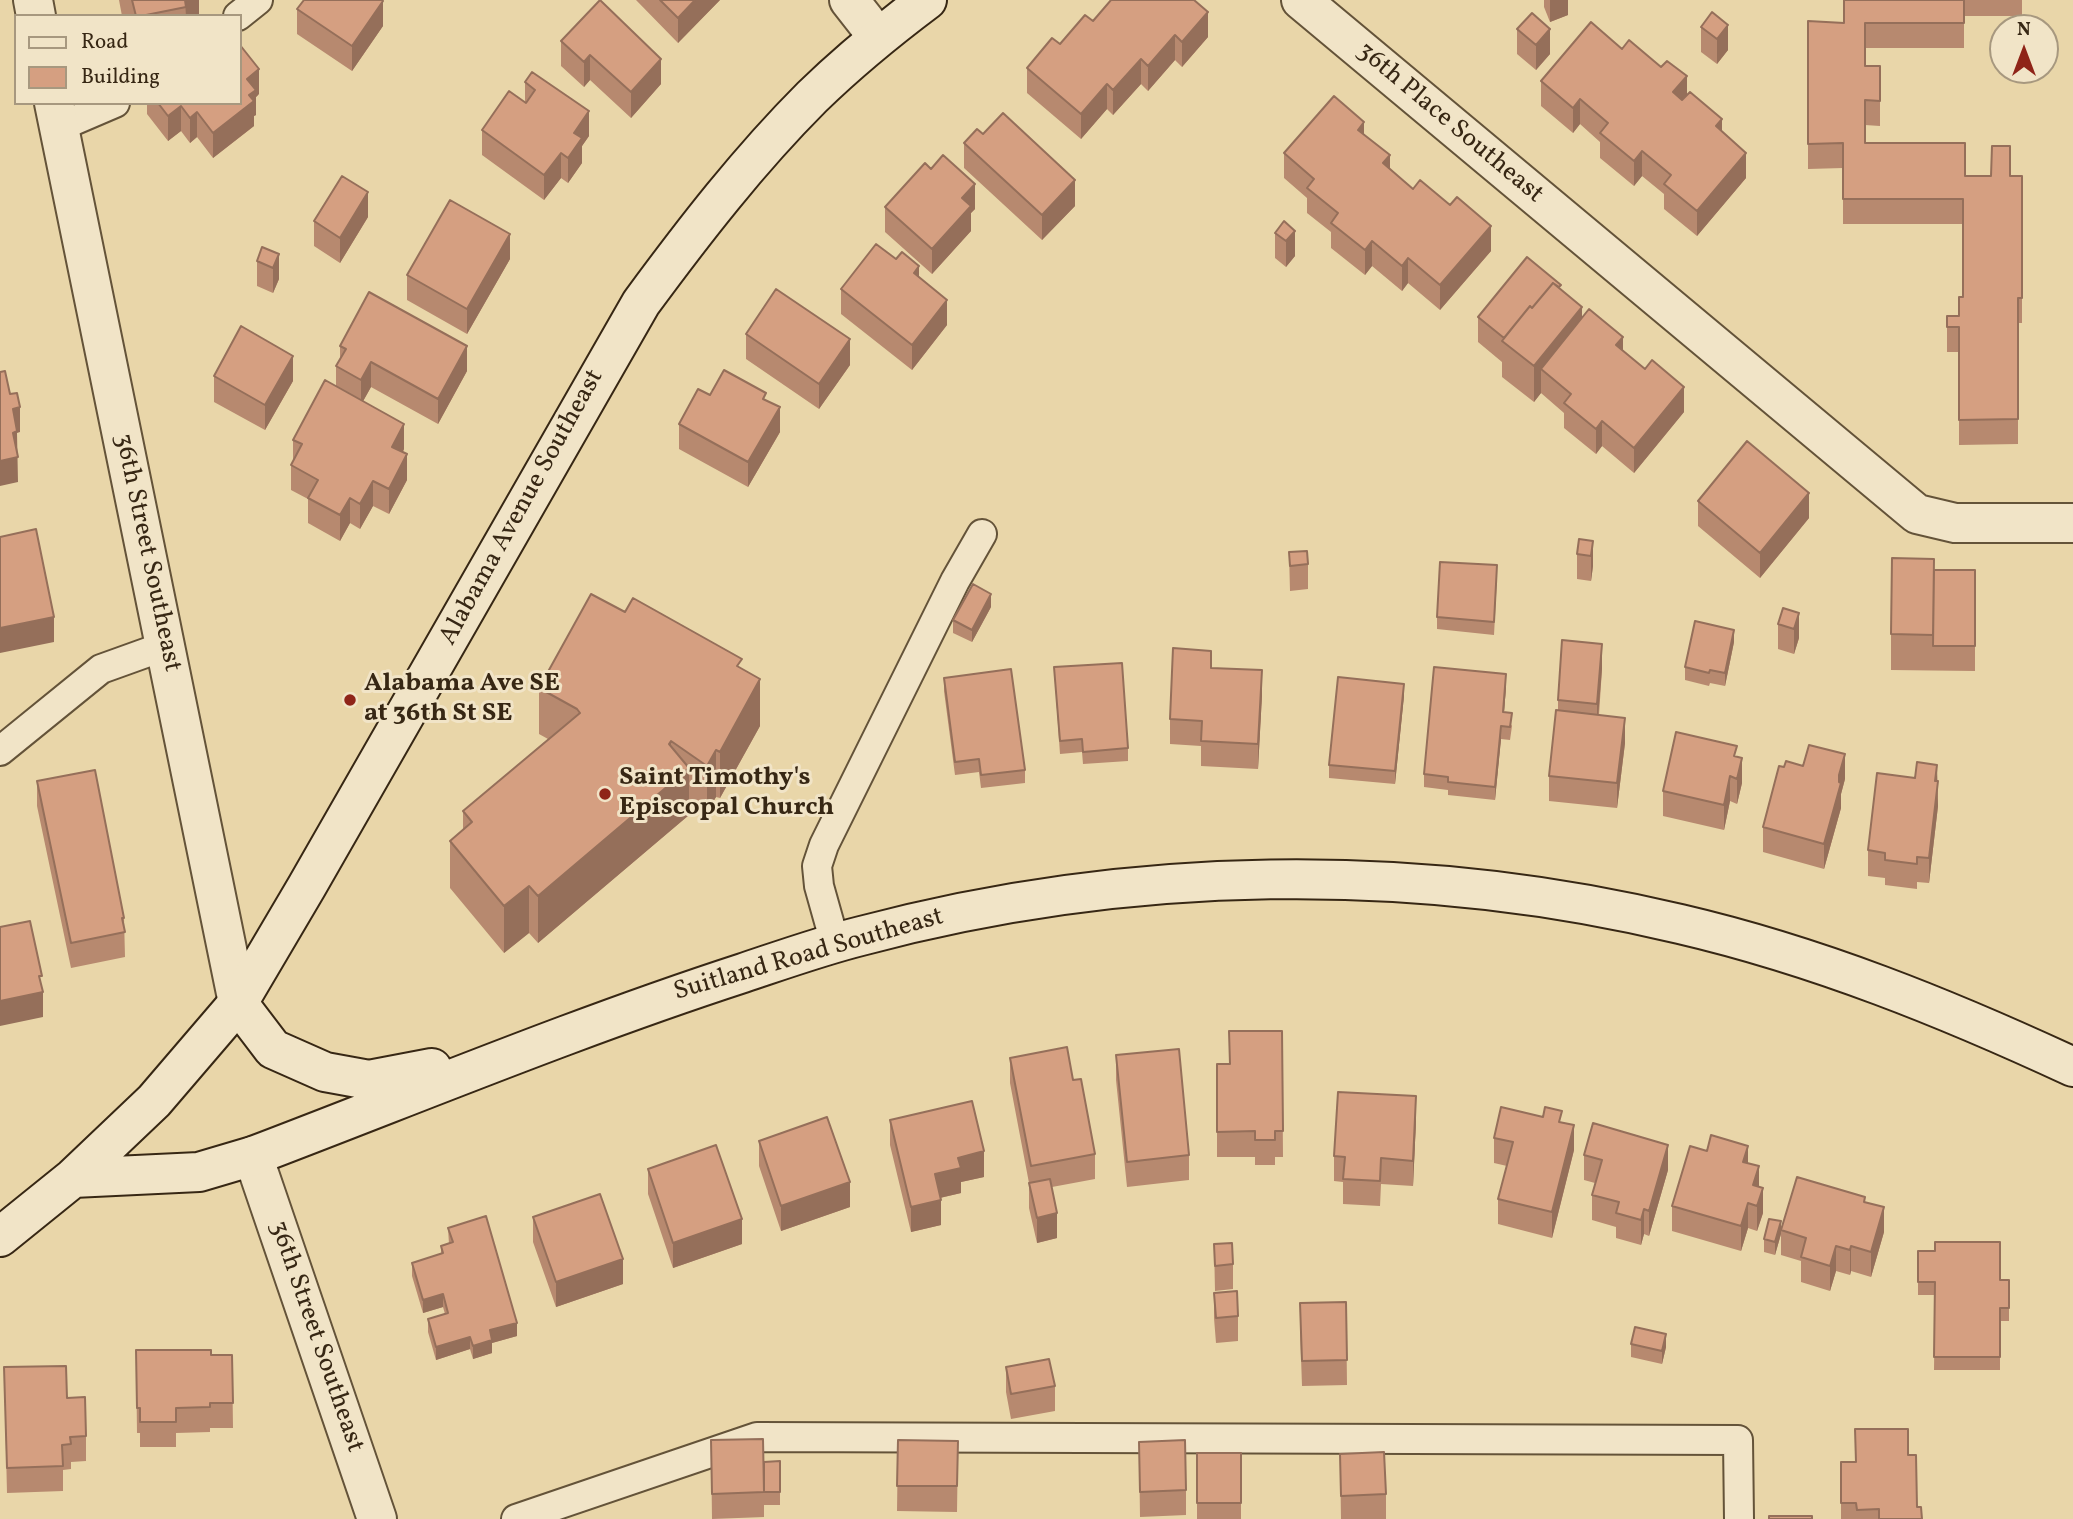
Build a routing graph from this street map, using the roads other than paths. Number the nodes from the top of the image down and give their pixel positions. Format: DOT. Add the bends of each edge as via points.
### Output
graph roads {
  1 [pos="258,0"];
  2 [pos="849,0"];
  3 [pos="927,0"];
  4 [pos="1301,0"];
  5 [pos="240,14"];
  6 [pos="878,37"];
  7 [pos="105,105"];
  8 [pos="56,115"];
  9 [pos="2073,523"];
  10 [pos="982,534"];
  11 [pos="165,646"];
  12 [pos="0,751"];
  13 [pos="835,943"];
  14 [pos="238,1003"];
  15 [pos="530,1049"];
  16 [pos="2073,1067"];
  17 [pos="253,1156"];
  18 [pos="73,1178"];
  19 [pos="0,1237"];
  20 [pos="377,1519"];
  21 [pos="516,1519"];
  22 [pos="1738,1519"];
  1 -- 5 [label="lane"];
  2 -- 6 [label="main road"];
  3 -- 6 [label="main road, Alabama Avenue Southeast"];
  4 -- 9 [label="main road, 36th Place Southeast" via="1917,514 1955,523"];
  6 -- 14 [label="main road, Alabama Avenue Southeast" via="768,143 641,303"];
  7 -- 8 [label="lane"];
  8 -- 11 [label="main road, 36th Street Southeast"];
  10 -- 13 [label="lane" via="824,845 817,866"];
  11 -- 12 [label="lane" via="101,669"];
  11 -- 14 [label="main road, 36th Street Southeast"];
  13 -- 15 [label="main road, Suitland Road Southeast" via="660,1000"];
  13 -- 16 [label="main road, Suitland Road Southeast" via="1027,900 1179,883 1310,879 1502,892 1622,911 1833,968 1965,1018"];
  14 -- 15 [label="main road, Suitland Road Southeast" via="273,1049 325,1072 369,1080"];
  14 -- 18 [label="main road, Alabama Avenue Southeast" via="155,1101"];
  15 -- 17 [label="main road, Suitland Road Southeast"];
  17 -- 18 [label="main road, Suitland Road Southeast" via="199,1172"];
  17 -- 20 [label="main road, 36th Street Southeast"];
  18 -- 19 [label="main road, Alabama Avenue Southeast"];
  21 -- 22 [label="lane" via="757,1437 1738,1440"];
}
